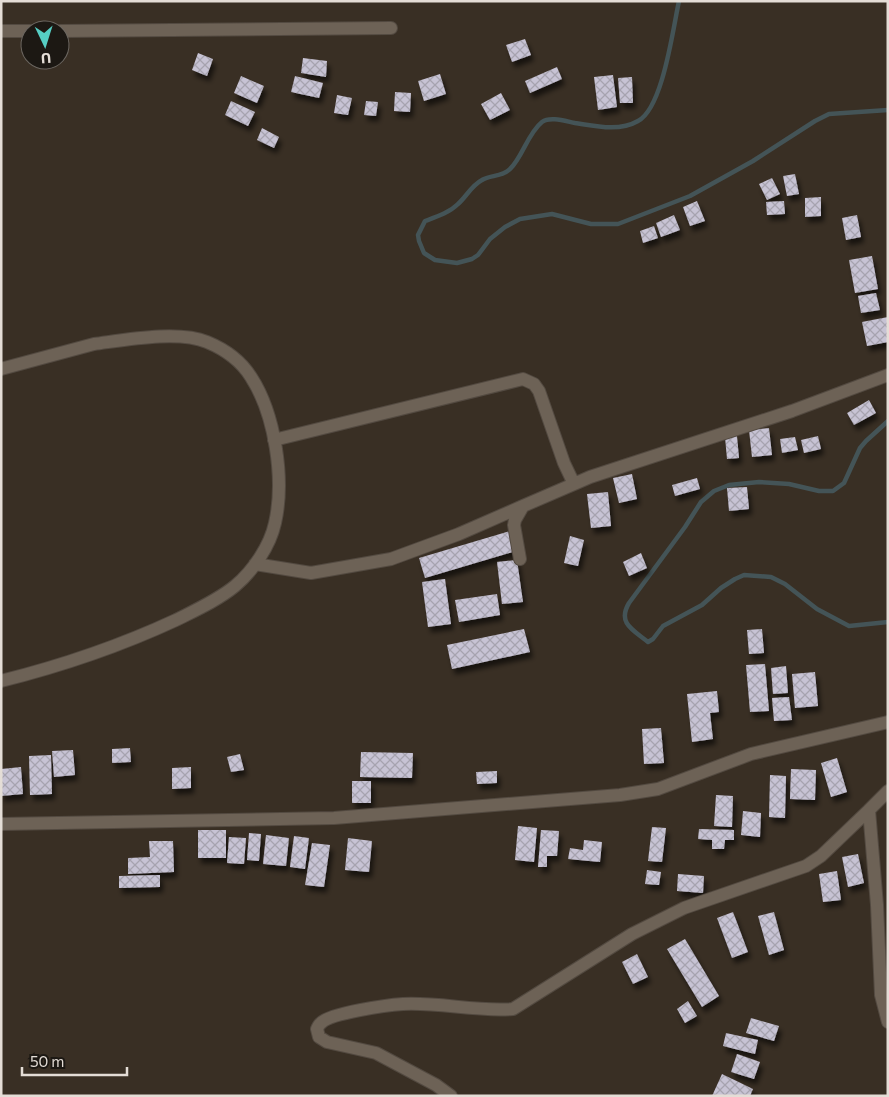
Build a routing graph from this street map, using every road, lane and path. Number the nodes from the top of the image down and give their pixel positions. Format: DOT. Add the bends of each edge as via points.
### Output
graph roads {
  1 [pos="391,28"];
  2 [pos="1,31"];
  3 [pos="20,31"];
  4 [pos="70,31"];
  5 [pos="1,369"];
  6 [pos="888,375"];
  7 [pos="274,440"];
  8 [pos="574,484"];
  9 [pos="523,506"];
  10 [pos="520,559"];
  11 [pos="254,564"];
  12 [pos="1,682"];
  13 [pos="888,722"];
  14 [pos="888,791"];
  15 [pos="869,810"];
  16 [pos="1,824"];
  17 [pos="888,1022"];
  18 [pos="451,1096"];
  1 -- 4 [label="street"];
  2 -- 3 [label="street"];
  5 -- 7 [label="street" via="94,344 157,337 200,339 222,350 250,376 263,398"];
  6 -- 8 [label="street" via="792,411"];
  7 -- 8 [label="street" via="523,379 534,384 539,391"];
  7 -- 11 [label="street" via="278,465 275,524"];
  8 -- 9 [label="street"];
  9 -- 10 [label="street" via="514,525"];
  9 -- 11 [label="street" via="391,559 311,573"];
  11 -- 12 [label="street" via="235,586 200,608 136,639"];
  13 -- 16 [label="street" via="751,754 658,790 620,795 334,818"];
  14 -- 15 [label="street"];
  15 -- 17 [label="street" via="880,994"];
  15 -- 18 [label="street" via="806,866 684,908 632,934 513,1008 495,1010 403,1004 330,1018 321,1022 317,1029 319,1037 327,1042 376,1053"];
}
